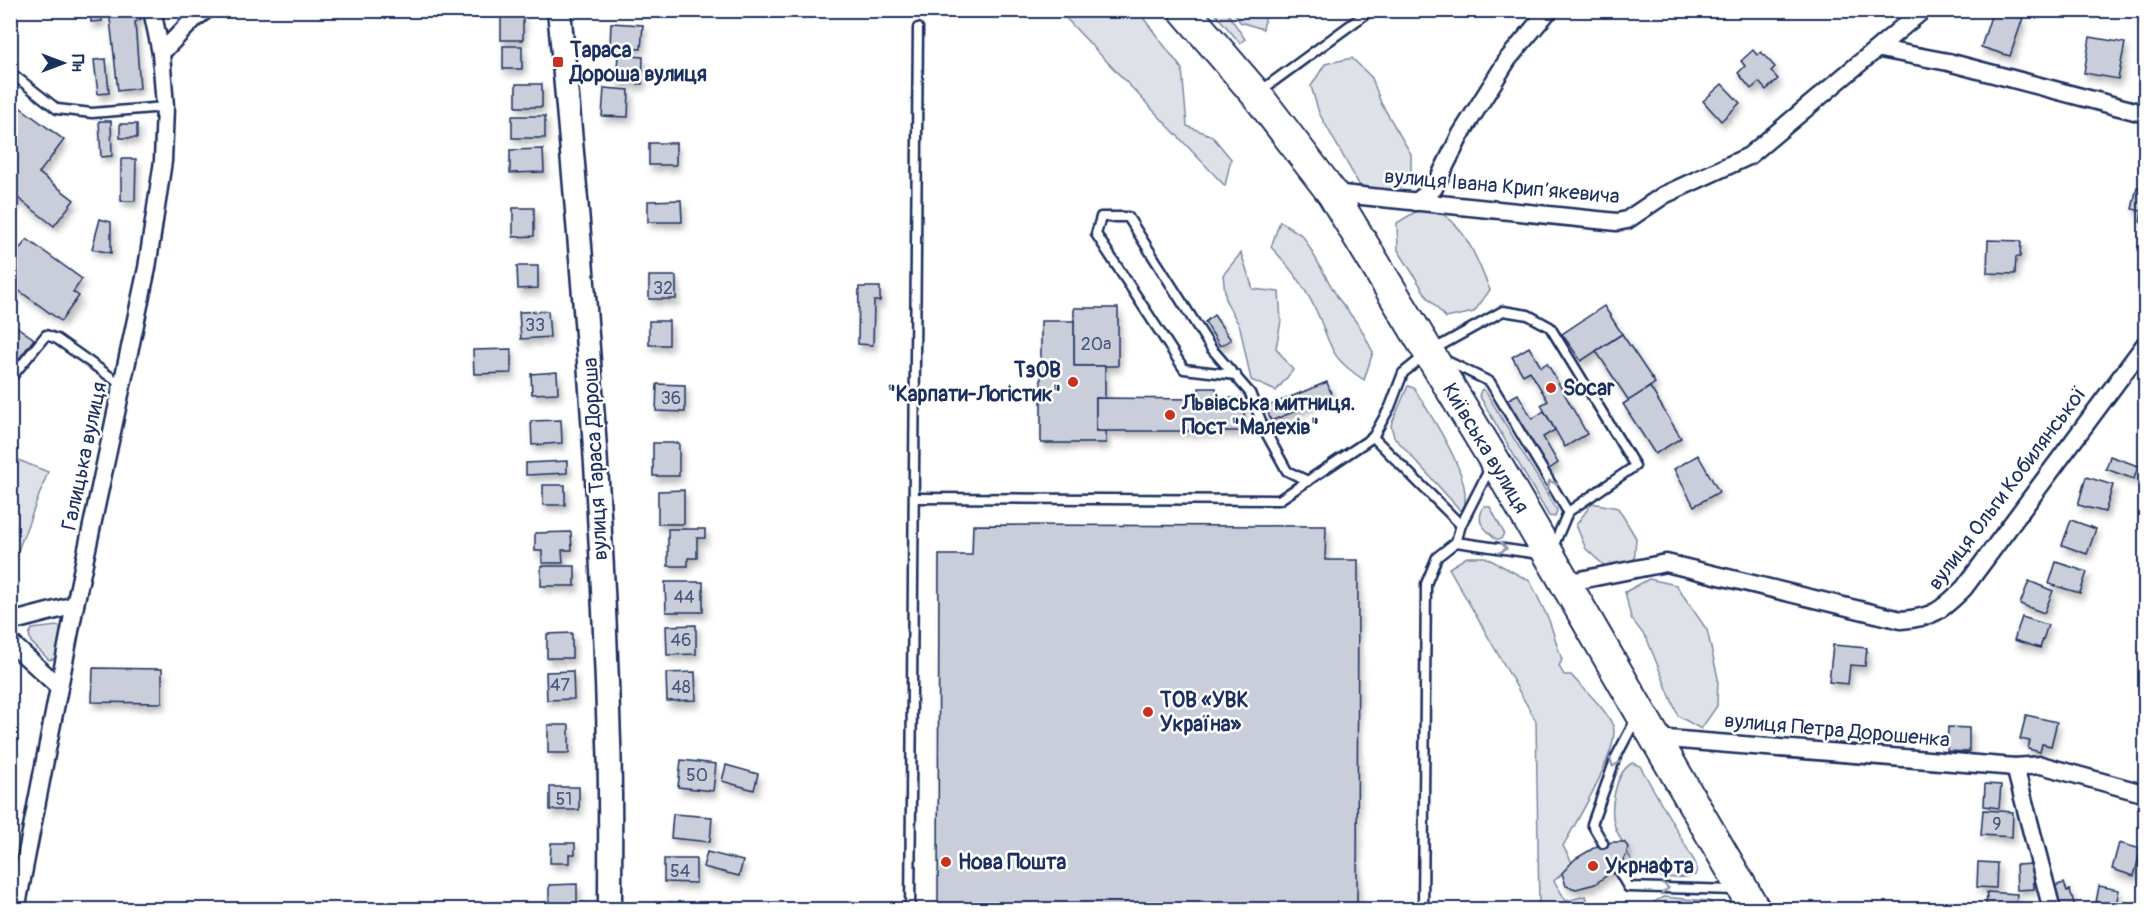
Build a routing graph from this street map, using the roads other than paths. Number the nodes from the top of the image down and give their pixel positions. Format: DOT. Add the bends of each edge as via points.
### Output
graph roads {
  1 [pos="153,10"];
  2 [pos="206,10"];
  3 [pos="559,10"];
  4 [pos="1371,10"];
  5 [pos="1550,10"];
  6 [pos="1923,10"];
  7 [pos="1192,20"];
  8 [pos="918,28"];
  9 [pos="1880,49"];
  10 [pos="161,53"];
  11 [pos="10,72"];
  12 [pos="1256,94"];
  13 [pos="165,107"];
  14 [pos="2145,114"];
  15 [pos="1332,193"];
  16 [pos="1416,202"];
  17 [pos="2145,343"];
  18 [pos="1430,352"];
  19 [pos="1236,375"];
  20 [pos="10,379"];
  21 [pos="122,386"];
  22 [pos="1373,437"];
  23 [pos="1494,460"];
  24 [pos="1308,481"];
  25 [pos="915,498"];
  26 [pos="1568,512"];
  27 [pos="1461,525"];
  28 [pos="1456,542"];
  29 [pos="1549,555"];
  30 [pos="1565,583"];
  31 [pos="75,605"];
  32 [pos="10,622"];
  33 [pos="10,642"];
  34 [pos="59,687"];
  35 [pos="1640,711"];
  36 [pos="1655,738"];
  37 [pos="2015,767"];
  38 [pos="2145,794"];
  39 [pos="1603,843"];
  40 [pos="1617,868"];
  41 [pos="1749,900"];
  42 [pos="16,909"];
  43 [pos="609,909"];
  44 [pos="910,909"];
  45 [pos="1423,909"];
  46 [pos="2052,909"];
  1 -- 10 [label="street, Галицька вулиця"];
  2 -- 10 [label="street"];
  3 -- 43 [label="street, вулиця Тараса Дороша" via="597,462 609,744"];
  4 -- 12 [label="lane"];
  5 -- 16 [label="street" via="1508,59 1461,134 1434,188"];
  6 -- 9 [label="street, вулиця Івана Крипʼякевича"];
  7 -- 12 [label="highway, Київська вулиця"];
  8 -- 25 [label="lane"];
  9 -- 14 [label="street" via="1948,62"];
  9 -- 16 [label="street, вулиця Івана Крипʼякевича" via="1749,156 1664,195 1627,220"];
  10 -- 13 [label="street, Галицька вулиця"];
  11 -- 13 [label="lane" via="57,109 93,113"];
  12 -- 15 [label="highway, Київська вулиця"];
  13 -- 21 [label="street, Галицька вулиця" via="164,161"];
  15 -- 16 [label="street, вулиця Івана Крипʼякевича"];
  15 -- 18 [label="highway, Київська вулиця"];
  17 -- 30 [label="street, вулиця Ольги Кобилянської" via="1965,588 1942,610 1923,619 1900,620 1666,563"];
  18 -- 22 [label="lane" via="1403,373"];
  18 -- 23 [label="highway, Київська вулиця"];
  26 -- 18 [label="lane, one-way" via="1490,382"];
  18 -- 26 [label="lane" via="1503,311 1528,315 1550,327 1635,466"];
  19 -- 19 [label="lane" via="1211,348 1128,217 1101,217 1096,234 1184,369"];
  19 -- 24 [label="lane" via="1250,393 1287,471"];
  20 -- 21 [label="lane" via="46,335"];
  21 -- 31 [label="street, Галицька вулиця"];
  22 -- 24 [label="lane"];
  22 -- 27 [label="lane"];
  23 -- 27 [label="lane"];
  23 -- 29 [label="highway, Київська вулиця"];
  24 -- 25 [label="lane" via="1279,500"];
  25 -- 44 [label="lane"];
  26 -- 29 [label="lane"];
  27 -- 28 [label="lane"];
  28 -- 29 [label="lane, one-way"];
  28 -- 45 [label="lane" via="1437,557 1426,584"];
  29 -- 30 [label="highway, Київська вулиця"];
  30 -- 35 [label="highway, Київська вулиця"];
  31 -- 32 [label="street"];
  31 -- 34 [label="street, Галицька вулиця"];
  33 -- 34 [label="street"];
  34 -- 42 [label="street, Галицька вулиця"];
  35 -- 36 [label="highway, Київська вулиця"];
  35 -- 39 [label="lane, one-way" via="1616,757 1593,824"];
  36 -- 37 [label="street, вулиця Петра Дорошенка"];
  36 -- 41 [label="highway, Київська вулиця"];
  37 -- 38 [label="street, вулиця Петра Дорошенка" via="2041,765"];
  37 -- 46 [label="street"];
  40 -- 41 [label="lane, one-way" via="1628,887"];
}
